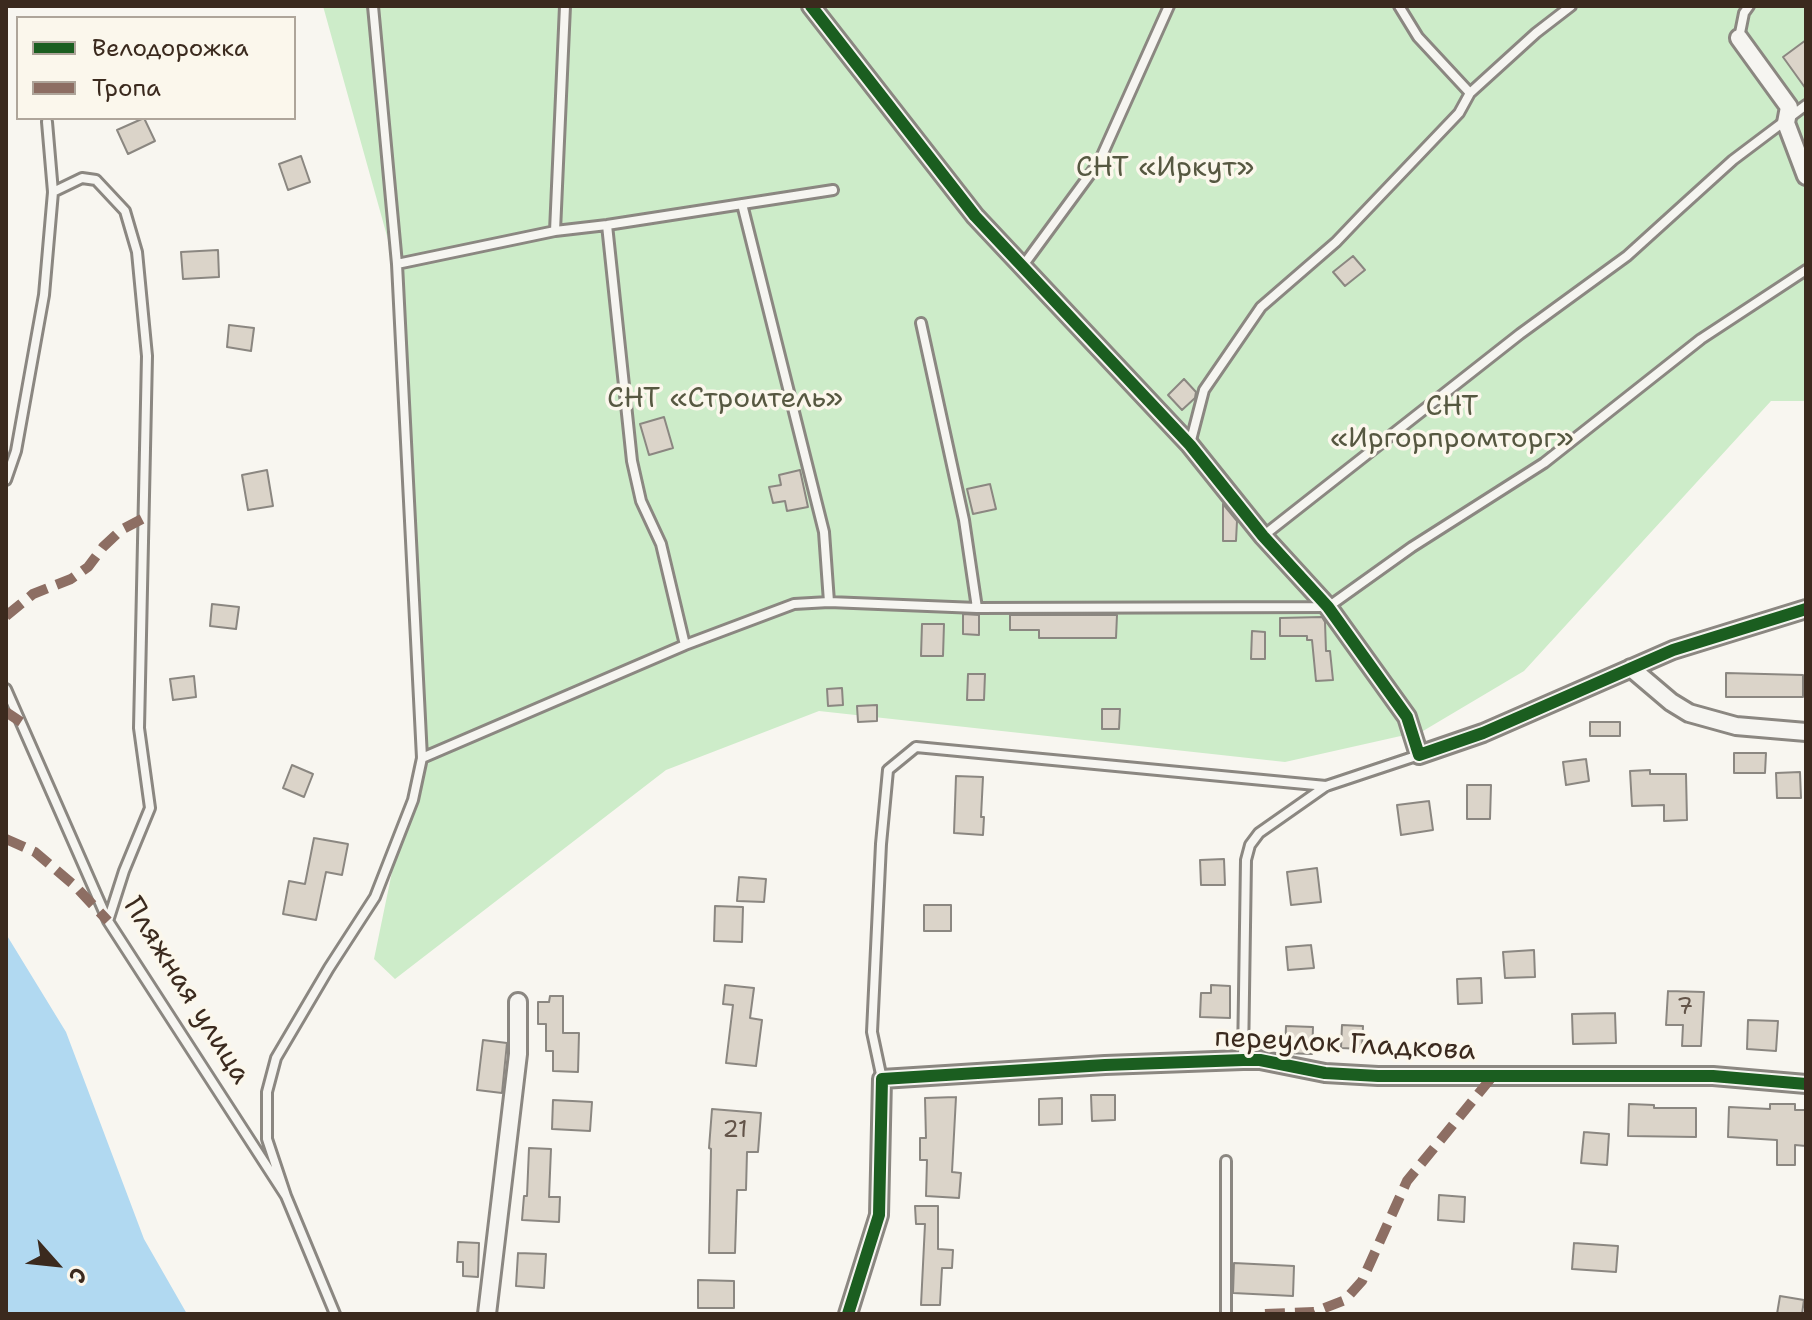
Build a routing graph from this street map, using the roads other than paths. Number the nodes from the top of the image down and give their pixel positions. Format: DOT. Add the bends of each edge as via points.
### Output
graph roads {
  1 [pos="373,6"];
  2 [pos="565,6"];
  3 [pos="811,6"];
  4 [pos="1169,6"];
  5 [pos="1399,6"];
  6 [pos="1571,6"];
  7 [pos="1749,6"];
  8 [pos="1739,38"];
  9 [pos="1470,93"];
  10 [pos="1806,105"];
  11 [pos="47,122"];
  12 [pos="1786,123"];
  13 [pos="1806,176"];
  14 [pos="833,190"];
  15 [pos="53,192"];
  16 [pos="742,204"];
  17 [pos="607,225"];
  18 [pos="555,231"];
  19 [pos="397,264"];
  20 [pos="1022,267"];
  21 [pos="1806,270"];
  22 [pos="921,323"];
  23 [pos="1190,445"];
  24 [pos="6,480"];
  25 [pos="1263,536"];
  26 [pos="829,602"];
  27 [pos="1328,607"];
  28 [pos="977,608"];
  29 [pos="1806,609"];
  30 [pos="685,645"];
  31 [pos="1631,668"];
  32 [pos="6,689"];
  33 [pos="1806,732"];
  34 [pos="1419,755"];
  35 [pos="422,758"];
  36 [pos="1326,786"];
  37 [pos="108,921"];
  38 [pos="518,1002"];
  39 [pos="1243,1060"];
  40 [pos="882,1079"];
  41 [pos="1806,1084"];
  42 [pos="1226,1161"];
  43 [pos="286,1196"];
  44 [pos="335,1314"];
  45 [pos="487,1314"];
  46 [pos="848,1314"];
  47 [pos="1226,1314"];
  1 -- 19 [label="lane"];
  2 -- 18 [label="lane"];
  3 -- 20 [label="street" via="975,216"];
  4 -- 20 [label="lane" via="1099,162"];
  5 -- 9 [label="lane" via="1418,37"];
  6 -- 9 [label="lane"];
  7 -- 8 [label="lane"];
  8 -- 12 [label="street" via="1789,107"];
  9 -- 23 [label="lane" via="1459,113 1336,242 1261,307 1204,390"];
  10 -- 12 [label="lane"];
  11 -- 15 [label="lane"];
  12 -- 13 [label="street"];
  12 -- 25 [label="lane" via="1733,160 1627,256"];
  14 -- 16 [label="lane"];
  15 -- 24 [label="lane" via="44,295"];
  15 -- 37 [label="lane" via="82,178 96,180 125,211 137,252 147,356 139,728 150,808"];
  16 -- 17 [label="lane"];
  16 -- 26 [label="lane" via="824,532"];
  17 -- 18 [label="lane"];
  17 -- 30 [label="lane" via="632,461 641,501 661,544"];
  18 -- 19 [label="lane"];
  19 -- 35 [label="lane"];
  20 -- 23 [label="street"];
  21 -- 27 [label="lane" via="1701,339 1544,463"];
  22 -- 28 [label="lane" via="964,520"];
  23 -- 25 [label="street"];
  25 -- 27 [label="street"];
  26 -- 28 [label="lane"];
  26 -- 30 [label="lane" via="794,604"];
  27 -- 28 [label="lane"];
  27 -- 34 [label="street" via="1407,717"];
  29 -- 31 [label="street"];
  30 -- 35 [label="lane"];
  31 -- 33 [label="street" via="1689,713 1736,726"];
  31 -- 34 [label="street"];
  32 -- 37 [label="lane, Пляжная улица"];
  34 -- 36 [label="lane"];
  35 -- 43 [label="lane" via="413,800 375,897 276,1058 267,1092 267,1139"];
  36 -- 39 [label="lane" via="1250,845"];
  36 -- 40 [label="lane" via="916,747 888,770 872,1032"];
  37 -- 43 [label="lane, Пляжная улица"];
  38 -- 45 [label="street" via="518,1054"];
  39 -- 40 [label="street, переулок Гладкова"];
  39 -- 41 [label="street, переулок Гладкова" via="1378,1076 1713,1076"];
  40 -- 46 [label="street" via="879,1215"];
  42 -- 47 [label="lane"];
  43 -- 44 [label="lane, Пляжная улица"];
}
